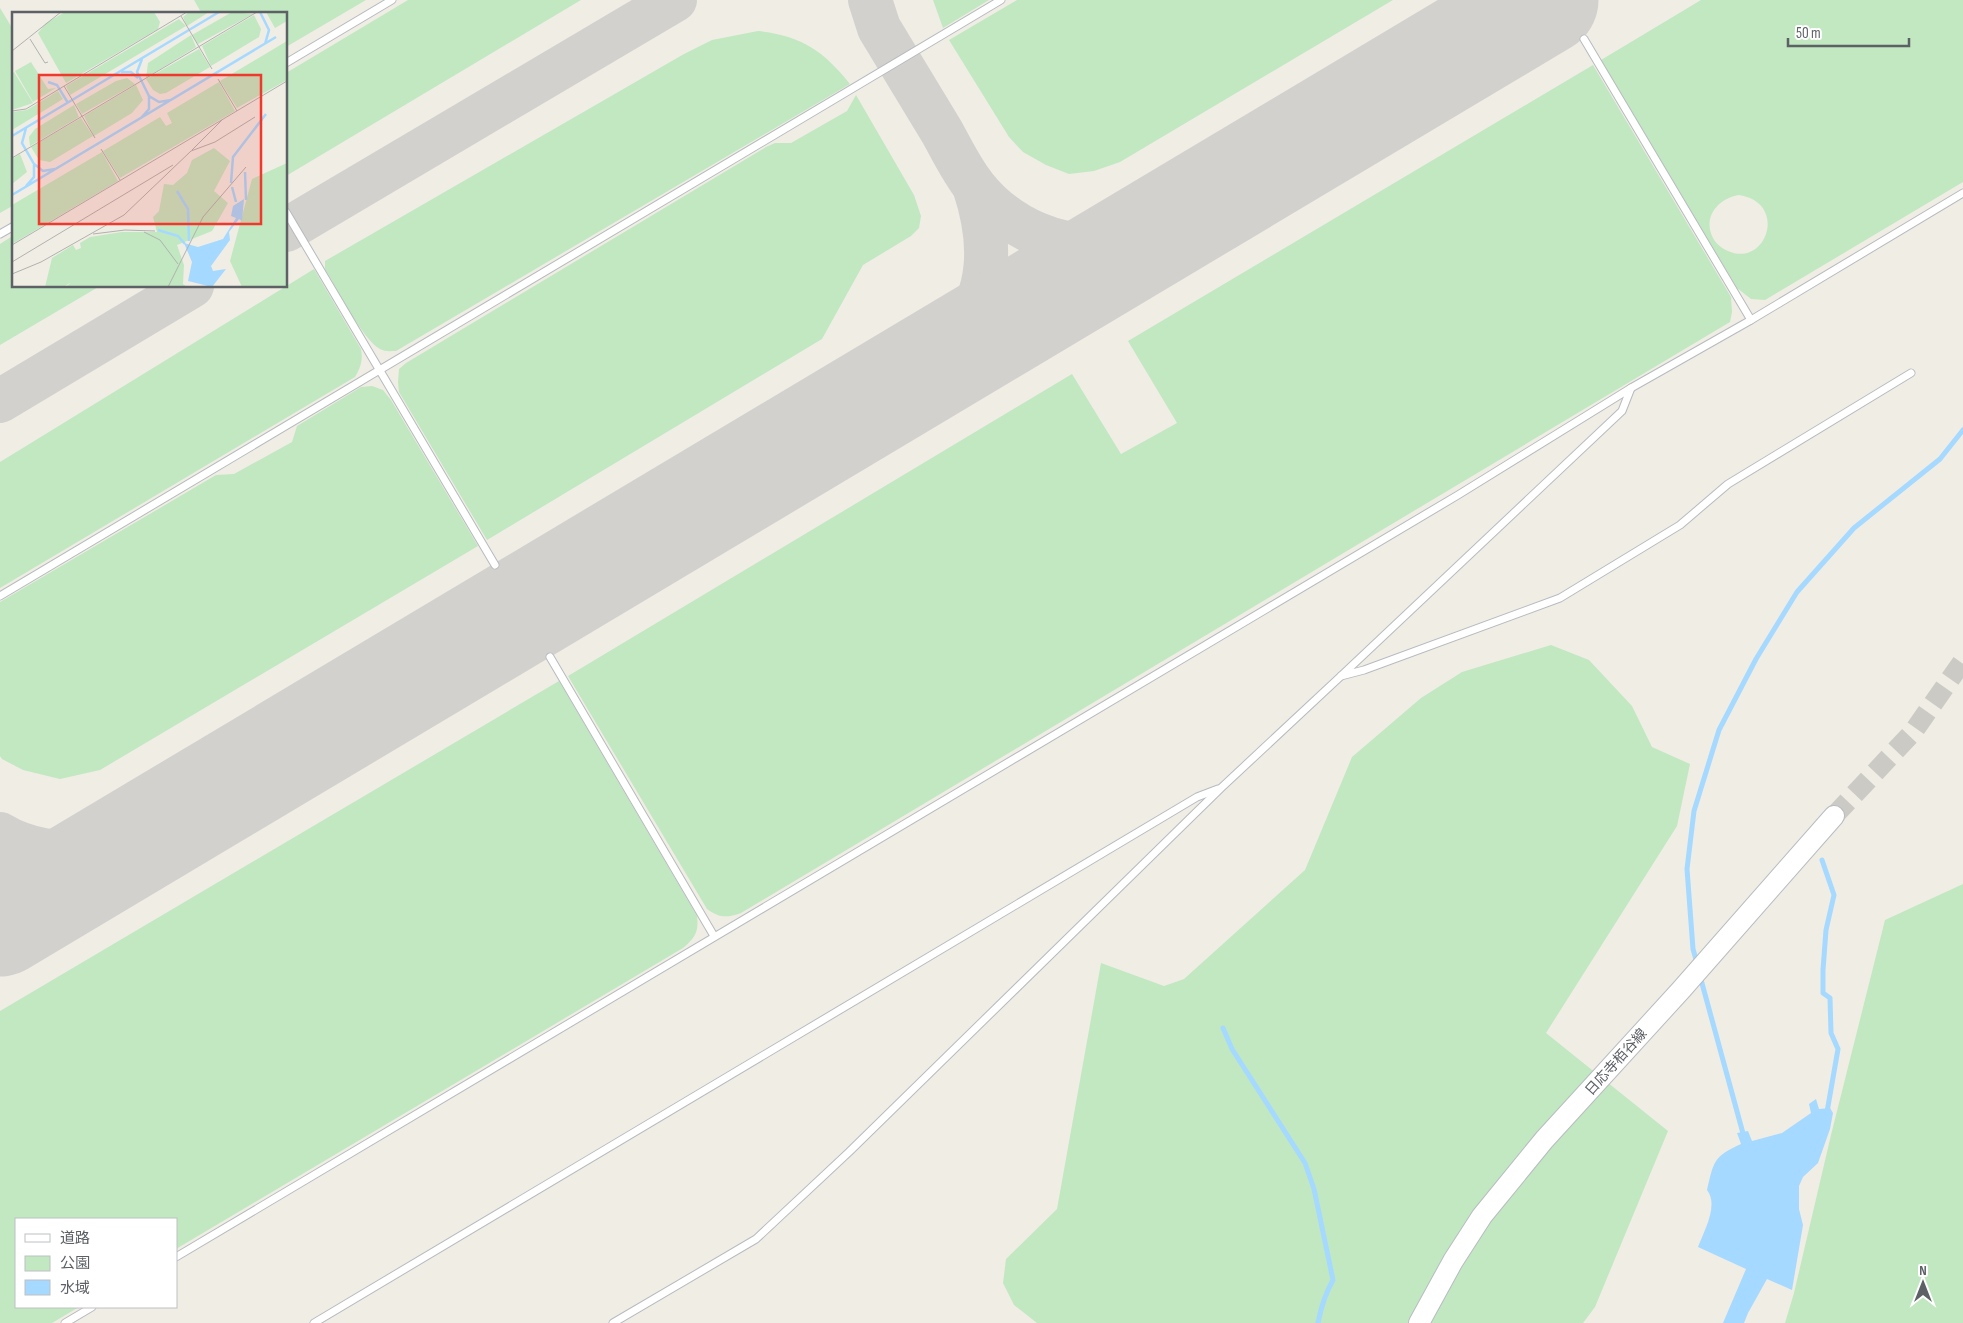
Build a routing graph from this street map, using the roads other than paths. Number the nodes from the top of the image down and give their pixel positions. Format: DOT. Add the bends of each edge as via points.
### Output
graph roads {
  1 [pos="392,0"];
  2 [pos="1001,0"];
  3 [pos="1584,39"];
  4 [pos="288,62"];
  5 [pos="1963,193"];
  6 [pos="288,215"];
  7 [pos="12,227"];
  8 [pos="0,234"];
  9 [pos="1751,320"];
  10 [pos="380,369"];
  11 [pos="1911,374"];
  12 [pos="1631,388"];
  13 [pos="495,565"];
  14 [pos="0,596"];
  15 [pos="550,657"];
  16 [pos="1340,676"];
  17 [pos="1221,788"];
  18 [pos="1834,816"];
  19 [pos="714,936"];
  20 [pos="178,1255"];
  21 [pos="90,1308"];
  22 [pos="65,1323"];
  23 [pos="314,1323"];
  24 [pos="613,1323"];
  25 [pos="1419,1323"];
  1 -- 4 [label="lane"];
  2 -- 10 [label="lane"];
  3 -- 9 [label="lane"];
  5 -- 9 [label="lane"];
  6 -- 10 [label="lane"];
  7 -- 8 [label="lane"];
  9 -- 12 [label="lane"];
  10 -- 13 [label="lane"];
  10 -- 14 [label="lane"];
  11 -- 16 [label="lane" via="1728,484 1680,525 1560,598"];
  12 -- 16 [label="lane" via="1622,411"];
  12 -- 19 [label="lane" via="1450,500"];
  15 -- 19 [label="lane"];
  16 -- 17 [label="lane"];
  17 -- 23 [label="lane" via="1188,802"];
  17 -- 24 [label="lane" via="756,1239"];
  18 -- 25 [label="main road, 日応寺栢谷線" via="1544,1140 1489,1208 1453,1261"];
  19 -- 20 [label="lane"];
  21 -- 22 [label="lane"];
}
